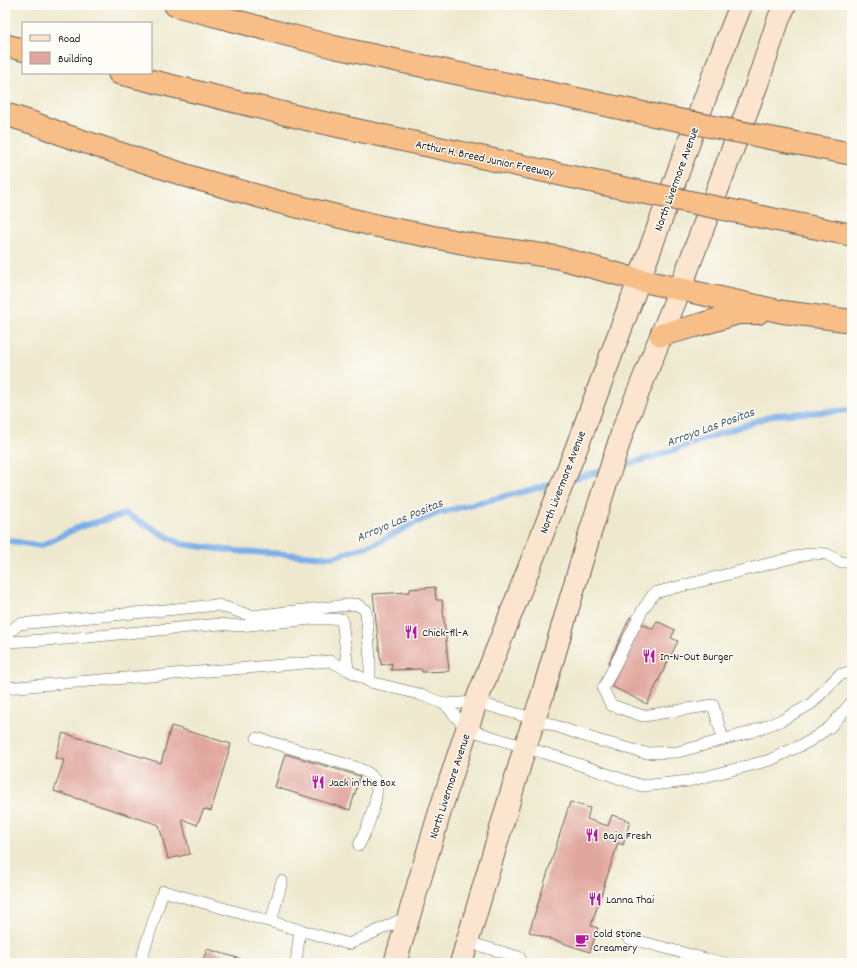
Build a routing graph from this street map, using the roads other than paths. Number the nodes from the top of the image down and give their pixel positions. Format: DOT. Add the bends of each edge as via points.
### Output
graph roads {
  1 [pos="175,5"];
  2 [pos="741,5"];
  3 [pos="785,5"];
  4 [pos="5,45"];
  5 [pos="22,50"];
  6 [pos="123,74"];
  7 [pos="5,114"];
  8 [pos="852,154"];
  9 [pos="852,235"];
  10 [pos="640,280"];
  11 [pos="680,289"];
  12 [pos="783,312"];
  13 [pos="852,321"];
  14 [pos="661,335"];
  15 [pos="852,562"];
  16 [pos="5,636"];
  17 [pos="5,642"];
  18 [pos="348,670"];
  19 [pos="852,671"];
  20 [pos="370,682"];
  21 [pos="5,688"];
  22 [pos="476,702"];
  23 [pos="852,702"];
  24 [pos="445,704"];
  25 [pos="535,720"];
  26 [pos="467,729"];
  27 [pos="257,738"];
  28 [pos="723,739"];
  29 [pos="525,747"];
  30 [pos="359,846"];
  31 [pos="282,881"];
  32 [pos="409,916"];
  33 [pos="271,922"];
  34 [pos="300,930"];
  35 [pos="628,938"];
  36 [pos="467,942"];
  37 [pos="140,963"];
  38 [pos="296,963"];
  39 [pos="395,963"];
  40 [pos="461,963"];
  41 [pos="522,963"];
  42 [pos="725,963"];
  1 -- 8 [label="highway, bridge" via="334,47 643,113"];
  2 -- 10 [label="main road, North Livermore Avenue"];
  3 -- 11 [label="main road"];
  4 -- 5 [label="highway"];
  6 -- 9 [label="highway, Arthur H. Breed Junior Freeway, bridge" via="315,121"];
  7 -- 10 [label="highway" via="194,178 279,202 479,246 556,257"];
  10 -- 11 [label="highway"];
  10 -- 22 [label="main road, North Livermore Avenue"];
  11 -- 12 [label="highway"];
  11 -- 14 [label="main road"];
  12 -- 13 [label="highway"];
  12 -- 14 [label="highway" via="738,313"];
  14 -- 25 [label="main road" via="624,427"];
  15 -- 28 [label="lane" via="840,562 827,554 811,553 654,593 642,611 603,689 611,705 643,716 713,705"];
  16 -- 20 [label="lane" via="19,624 218,605 252,616 356,604 366,610"];
  17 -- 18 [label="lane" via="67,639 220,624 239,626 312,619 342,619"];
  18 -- 20 [label="lane"];
  18 -- 21 [label="lane" via="330,661"];
  19 -- 28 [label="lane" via="839,675 811,704 782,720"];
  20 -- 24 [label="lane" via="419,694"];
  22 -- 24 [label="lane"];
  22 -- 25 [label="lane"];
  22 -- 26 [label="main road, North Livermore Avenue"];
  23 -- 29 [label="lane" via="830,727 808,742 770,760 689,781 642,786"];
  24 -- 26 [label="lane"];
  25 -- 28 [label="lane" via="645,753 678,752"];
  25 -- 29 [label="main road"];
  26 -- 29 [label="lane"];
  26 -- 32 [label="main road, North Livermore Avenue"];
  27 -- 30 [label="lane" via="355,767 373,777 377,793"];
  29 -- 36 [label="main road"];
  31 -- 33 [label="lane"];
  32 -- 34 [label="lane" via="349,944"];
  32 -- 39 [label="main road, North Livermore Avenue"];
  33 -- 34 [label="lane"];
  33 -- 37 [label="lane" via="164,891"];
  34 -- 38 [label="lane"];
  35 -- 42 [label="lane"];
  36 -- 40 [label="main road"];
  36 -- 41 [label="lane" via="519,957"];
}
